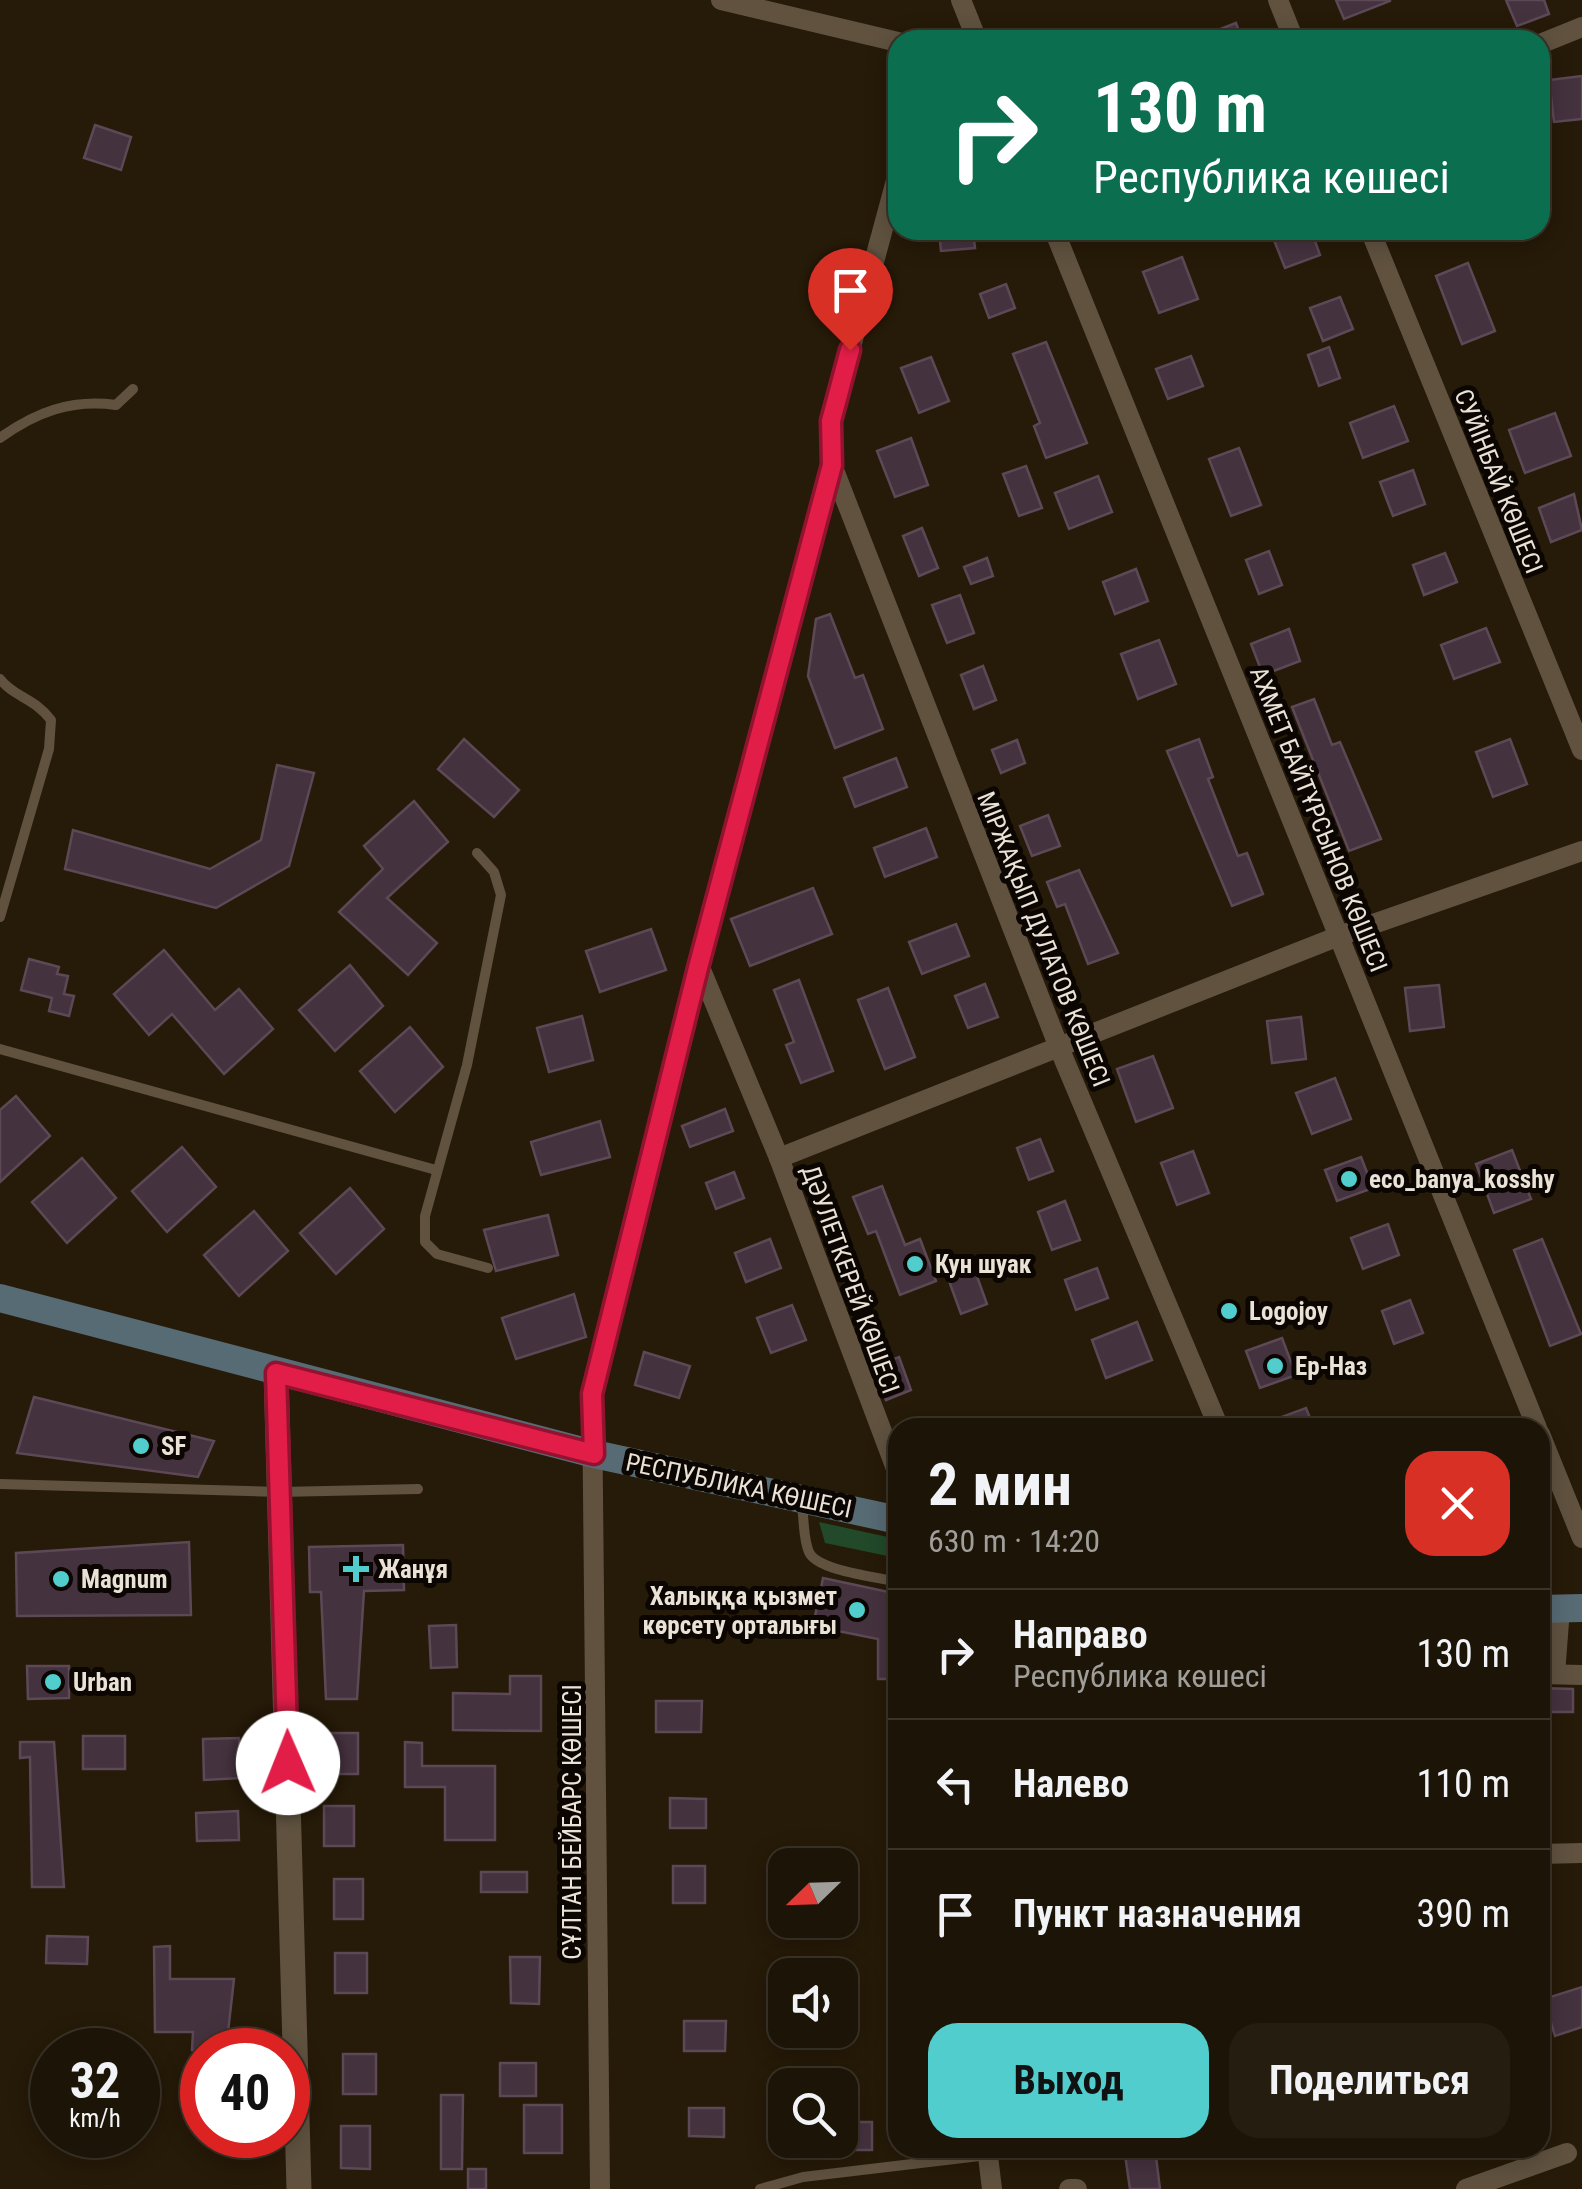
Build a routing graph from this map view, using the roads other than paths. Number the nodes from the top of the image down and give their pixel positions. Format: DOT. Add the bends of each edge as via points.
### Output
graph roads {
  1 [pos="720,0"];
  2 [pos="961,0"];
  3 [pos="1278,0"];
  4 [pos="1582,27"];
  5 [pos="973,30"];
  6 [pos="1290,30"];
  7 [pos="888,40"];
  8 [pos="1550,40"];
  9 [pos="888,209"];
  10 [pos="1058,240"];
  11 [pos="1374,240"];
  12 [pos="133,390"];
  13 [pos="0,438"];
  14 [pos="832,465"];
  15 [pos="0,679"];
  16 [pos="1582,750"];
  17 [pos="1582,851"];
  18 [pos="477,854"];
  19 [pos="0,917"];
  20 [pos="1339,936"];
  21 [pos="699,964"];
  22 [pos="0,1050"];
  23 [pos="1060,1050"];
  24 [pos="779,1158"];
  25 [pos="436,1170"];
  26 [pos="488,1268"];
  27 [pos="0,1298"];
  28 [pos="276,1373"];
  29 [pos="1215,1418"];
  30 [pos="1534,1418"];
  31 [pos="888,1447"];
  32 [pos="594,1454"];
  33 [pos="1550,1458"];
  34 [pos="0,1484"];
  35 [pos="418,1489"];
  36 [pos="280,1492"];
  37 [pos="801,1500"];
  38 [pos="888,1518"];
  39 [pos="1582,1538"];
  40 [pos="888,1580"];
  41 [pos="1561,1609"];
  42 [pos="1550,1664"];
  43 [pos="1550,1674"];
  44 [pos="1582,1675"];
  45 [pos="1582,1853"];
  46 [pos="1550,1854"];
  47 [pos="1566,2153"];
  48 [pos="938,2158"];
  49 [pos="989,2158"];
  50 [pos="299,2189"];
  51 [pos="600,2189"];
  52 [pos="614,2189"];
  53 [pos="760,2189"];
  54 [pos="992,2189"];
  55 [pos="1068,2189"];
  56 [pos="1078,2189"];
  57 [pos="1466,2189"];
  1 -- 7 [label="street"];
  2 -- 5 [label="street"];
  3 -- 6 [label="street"];
  4 -- 8 [label="street"];
  9 -- 14 [label="street" via="831,421"];
  10 -- 20 [label="street, АХМЕТ БАЙТҰРСЫНОВ КӨШЕСІ"];
  11 -- 16 [label="street, СУЙІНБАЙ КӨШЕСІ"];
  12 -- 13 [label="lane" via="116,405 84,401 28,417"];
  14 -- 21 [label="street, СҰЛТАН БЕЙБАРС КӨШЕСІ"];
  14 -- 23 [label="street, МІРЖАҚЫП ДУЛАТОВ КӨШЕСІ"];
  15 -- 19 [label="lane" via="34,699 51,720 49,749"];
  17 -- 20 [label="street"];
  18 -- 25 [label="lane" via="494,872 501,894 459,1102"];
  20 -- 23 [label="street"];
  20 -- 30 [label="street, АХМЕТ БАЙТҰРСЫНОВ КӨШЕСІ"];
  21 -- 24 [label="street, ДӘУЛЕТКЕРЕЙ КӨШЕСІ"];
  21 -- 32 [label="street, СҰЛТАН БЕЙБАРС КӨШЕСІ" via="592,1394"];
  22 -- 25 [label="lane"];
  23 -- 24 [label="street"];
  23 -- 29 [label="street, МІРЖАҚЫП ДУЛАТОВ КӨШЕСІ"];
  24 -- 31 [label="street, ДӘУЛЕТКЕРЕЙ КӨШЕСІ"];
  25 -- 26 [label="lane" via="425,1242 437,1254"];
  27 -- 28 [label="main road, РЕСПУБЛИКА КӨШЕСІ"];
  28 -- 32 [label="main road, РЕСПУБЛИКА КӨШЕСІ"];
  28 -- 36 [label="street"];
  32 -- 37 [label="main road, РЕСПУБЛИКА КӨШЕСІ"];
  32 -- 51 [label="street, СҰЛТАН БЕЙБАРС КӨШЕСІ"];
  33 -- 39 [label="street, АХМЕТ БАЙТҰРСЫНОВ КӨШЕСІ"];
  34 -- 36 [label="lane"];
  35 -- 36 [label="lane"];
  36 -- 50 [label="street"];
  37 -- 38 [label="main road, РЕСПУБЛИКА КӨШЕСІ"];
  37 -- 40 [label="lane" via="813,1558"];
  41 -- 42 [label="street"];
  43 -- 44 [label="street"];
  45 -- 46 [label="street"];
  47 -- 57 [label="street"];
  48 -- 53 [label="lane"];
  49 -- 54 [label="street"];
  51 -- 52 [label="lane"];
  55 -- 56 [label="street"];
}
